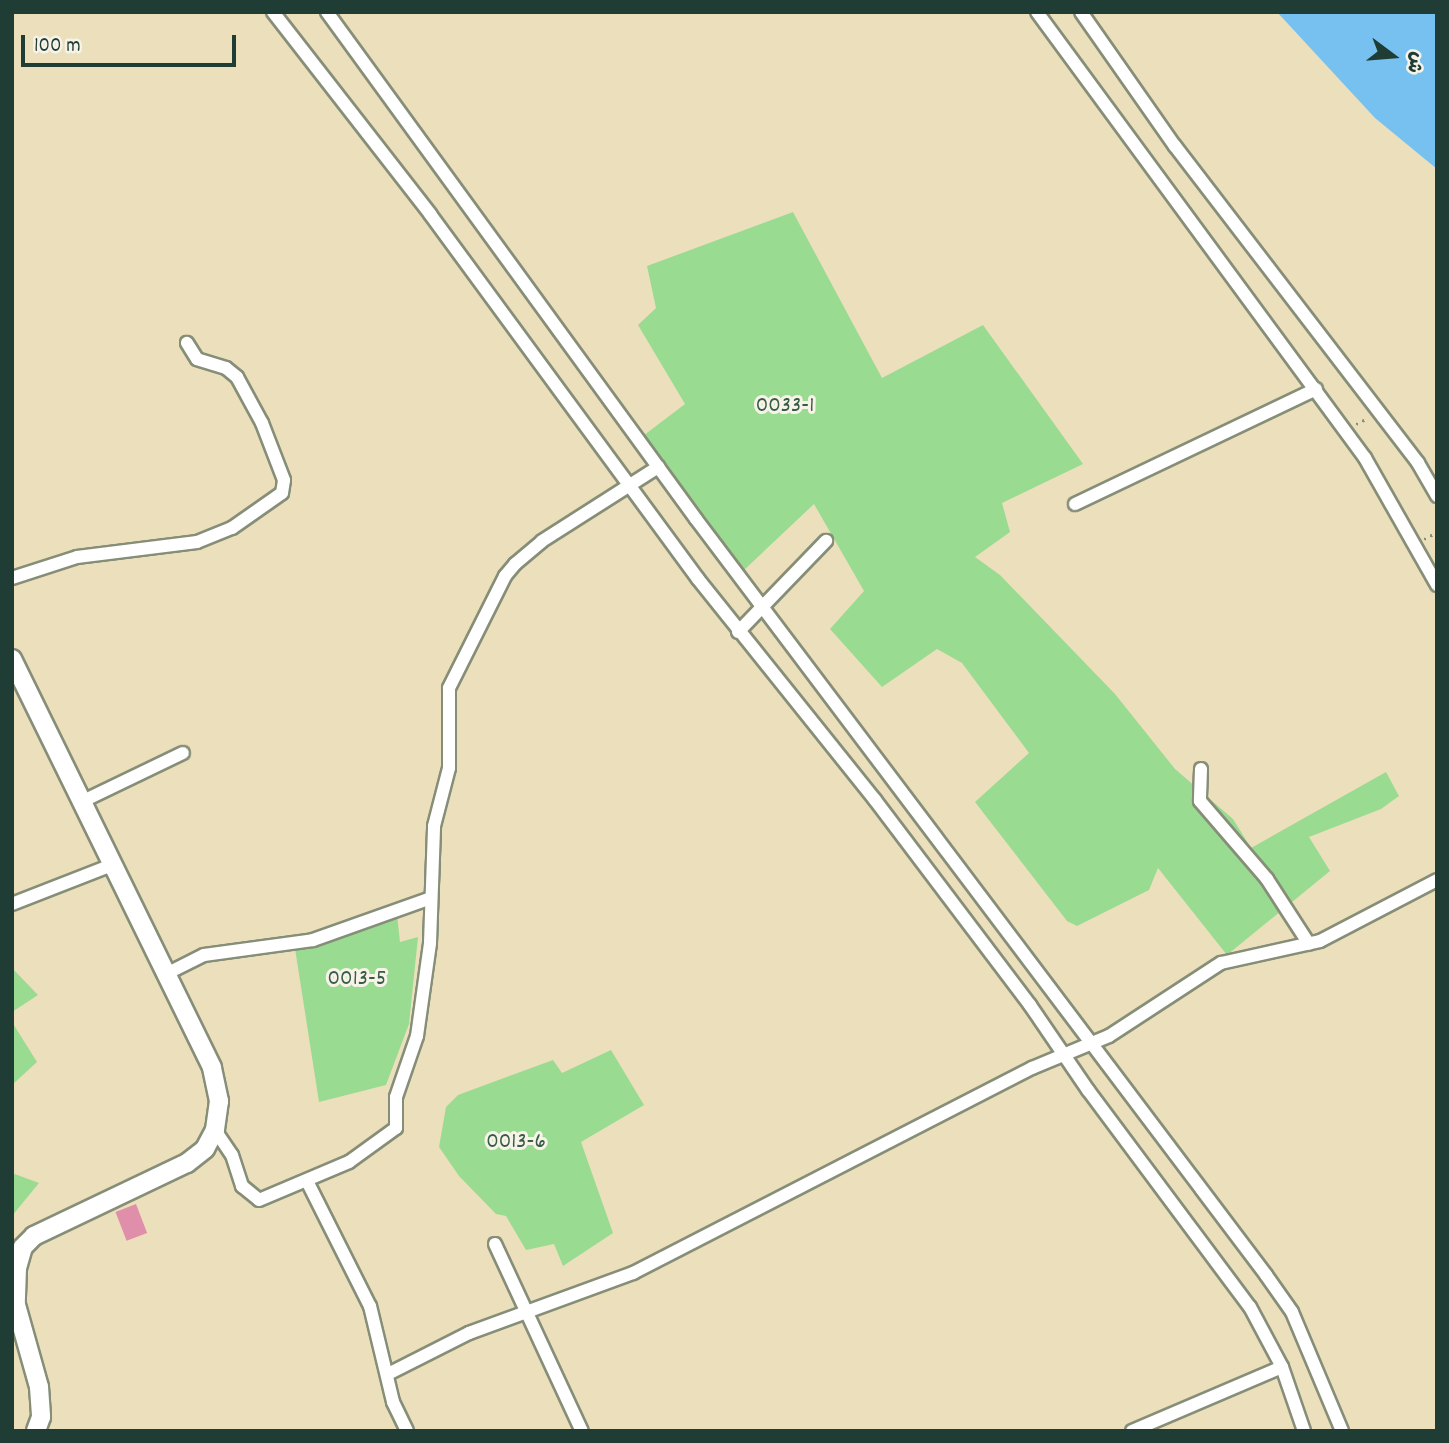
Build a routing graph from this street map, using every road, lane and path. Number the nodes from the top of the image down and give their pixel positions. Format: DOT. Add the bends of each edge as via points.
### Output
graph roads {
  1 [pos="273,12"];
  2 [pos="327,12"];
  3 [pos="1037,12"];
  4 [pos="1081,12"];
  5 [pos="187,343"];
  6 [pos="1316,389"];
  7 [pos="1378,413"];
  8 [pos="1345,430"];
  9 [pos="655,470"];
  10 [pos="634,486"];
  11 [pos="1437,496"];
  12 [pos="1075,504"];
  13 [pos="826,541"];
  14 [pos="12,578"];
  15 [pos="1437,585"];
  16 [pos="764,608"];
  17 [pos="738,632"];
  18 [pos="12,659"];
  19 [pos="183,753"];
  20 [pos="1201,769"];
  21 [pos="81,802"];
  22 [pos="112,865"];
  23 [pos="1437,880"];
  24 [pos="431,898"];
  25 [pos="12,904"];
  26 [pos="1309,944"];
  27 [pos="166,974"];
  28 [pos="1095,1043"];
  29 [pos="1064,1055"];
  30 [pos="215,1130"];
  31 [pos="307,1181"];
  32 [pos="495,1244"];
  33 [pos="15,1268"];
  34 [pos="528,1315"];
  35 [pos="1282,1367"];
  36 [pos="388,1374"];
  37 [pos="43,1426"];
  38 [pos="407,1431"];
  39 [pos="582,1431"];
  40 [pos="1132,1431"];
  41 [pos="1304,1431"];
  42 [pos="1342,1431"];
  1 -- 10 [label="street"];
  2 -- 9 [label="street"];
  3 -- 6 [label="street"];
  4 -- 7 [label="street" via="1175,146"];
  5 -- 14 [label="street" via="197,359 226,368 236,377 262,423 284,480 282,493 232,528 197,542 77,557"];
  6 -- 8 [label="street"];
  6 -- 12 [label="street"];
  7 -- 8 [label="path"];
  7 -- 11 [label="street" via="1418,463"];
  8 -- 15 [label="street"];
  9 -- 10 [label="street"];
  9 -- 16 [label="street"];
  10 -- 17 [label="street"];
  10 -- 24 [label="street" via="553,534 515,564 454,677 447,702 449,768 434,825"];
  13 -- 16 [label="street"];
  16 -- 17 [label="street"];
  16 -- 28 [label="street"];
  17 -- 29 [label="street" via="876,800"];
  18 -- 21 [label="main road"];
  19 -- 21 [label="street"];
  20 -- 26 [label="street" via="1200,801 1267,878"];
  21 -- 22 [label="main road"];
  22 -- 25 [label="street"];
  22 -- 27 [label="main road"];
  23 -- 26 [label="street"];
  24 -- 27 [label="street" via="313,940 204,955"];
  24 -- 31 [label="street" via="430,943 417,1036 401,1079 396,1128 349,1162"];
  26 -- 28 [label="street" via="1222,963"];
  27 -- 30 [label="main road" via="212,1068 219,1101"];
  28 -- 29 [label="street"];
  28 -- 42 [label="street" via="1292,1312"];
  29 -- 34 [label="street" via="633,1273"];
  29 -- 35 [label="street" via="1250,1307"];
  30 -- 31 [label="street" via="252,1199 272,1197"];
  30 -- 33 [label="main road" via="205,1149 187,1163 34,1236 23,1247"];
  31 -- 36 [label="street" via="370,1306"];
  32 -- 34 [label="street"];
  33 -- 37 [label="main road" via="16,1305 39,1387"];
  34 -- 36 [label="street" via="469,1334"];
  34 -- 39 [label="street"];
  35 -- 40 [label="street"];
  35 -- 41 [label="street"];
  36 -- 38 [label="street" via="393,1402"];
}
